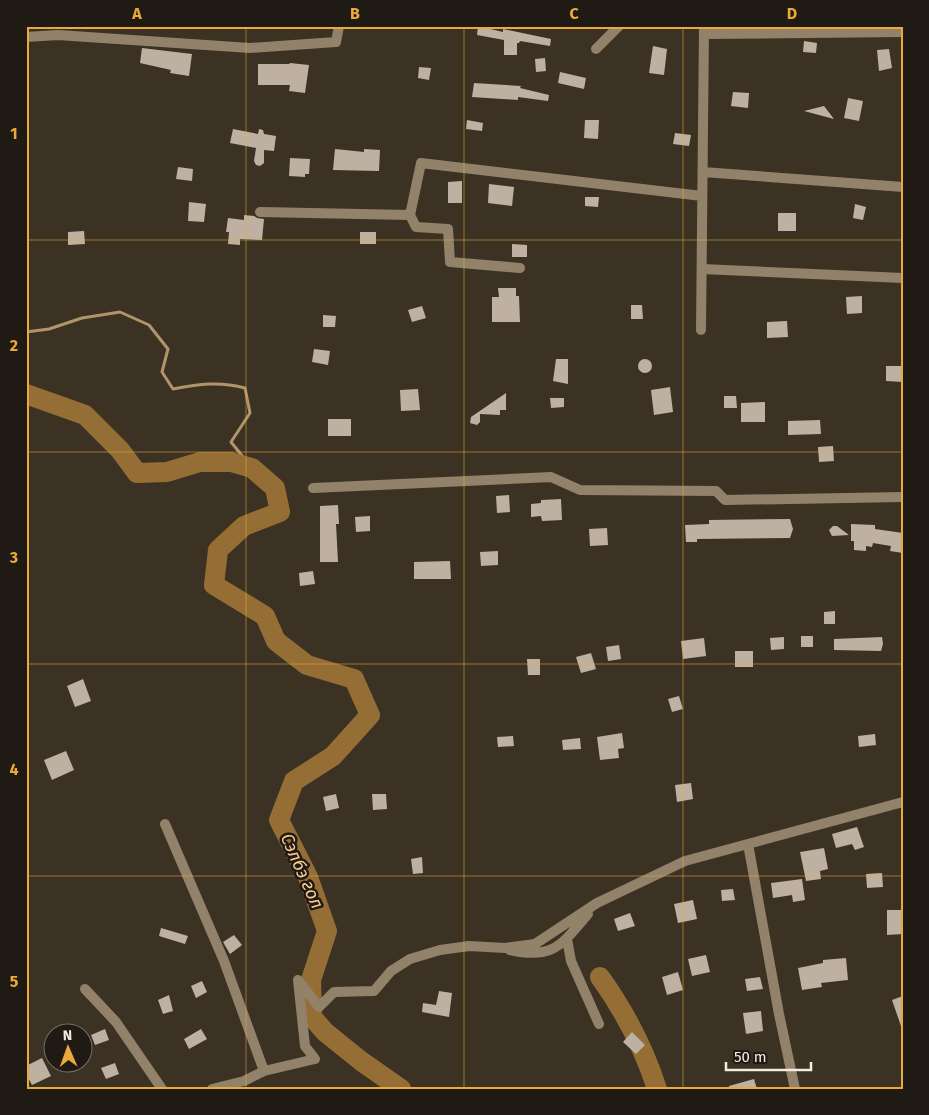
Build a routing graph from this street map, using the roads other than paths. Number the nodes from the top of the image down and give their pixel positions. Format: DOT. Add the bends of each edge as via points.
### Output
graph roads {
  1 [pos="339,26"];
  2 [pos="619,26"];
  3 [pos="704,30"];
  4 [pos="903,32"];
  5 [pos="26,37"];
  6 [pos="596,49"];
  7 [pos="702,172"];
  8 [pos="903,187"];
  9 [pos="702,196"];
  10 [pos="260,212"];
  11 [pos="410,216"];
  12 [pos="520,268"];
  13 [pos="702,269"];
  14 [pos="903,278"];
  15 [pos="702,330"];
  16 [pos="313,488"];
  17 [pos="903,497"];
  18 [pos="903,802"];
  19 [pos="165,824"];
  20 [pos="748,844"];
  21 [pos="597,903"];
  22 [pos="568,939"];
  23 [pos="505,948"];
  24 [pos="85,989"];
  25 [pos="599,1024"];
  26 [pos="264,1071"];
  27 [pos="162,1089"];
  28 [pos="212,1089"];
  29 [pos="795,1089"];
  1 -- 5 [label="street" via="336,42 250,48 58,35"];
  2 -- 6 [label="street"];
  3 -- 4 [label="street"];
  3 -- 7 [label="street"];
  7 -- 8 [label="street"];
  7 -- 9 [label="street"];
  9 -- 11 [label="street" via="421,163"];
  9 -- 13 [label="street"];
  10 -- 11 [label="street"];
  11 -- 12 [label="street" via="416,227 448,229 450,262"];
  13 -- 14 [label="street"];
  13 -- 15 [label="street"];
  16 -- 17 [label="street" via="551,477 580,490 716,491 725,500"];
  18 -- 20 [label="street"];
  19 -- 26 [label="street" via="224,962"];
  20 -- 21 [label="street" via="685,861"];
  20 -- 29 [label="street"];
  21 -- 22 [label="street"];
  21 -- 23 [label="street" via="535,944"];
  22 -- 23 [label="street" via="560,946 542,952 526,953"];
  22 -- 25 [label="street" via="573,967"];
  23 -- 26 [label="street" via="469,946 410,959 391,972 374,991 334,992 319,1007 298,980 305,1046 315,1058"];
  24 -- 27 [label="street" via="116,1022"];
  26 -- 28 [label="street" via="244,1081"];
}
